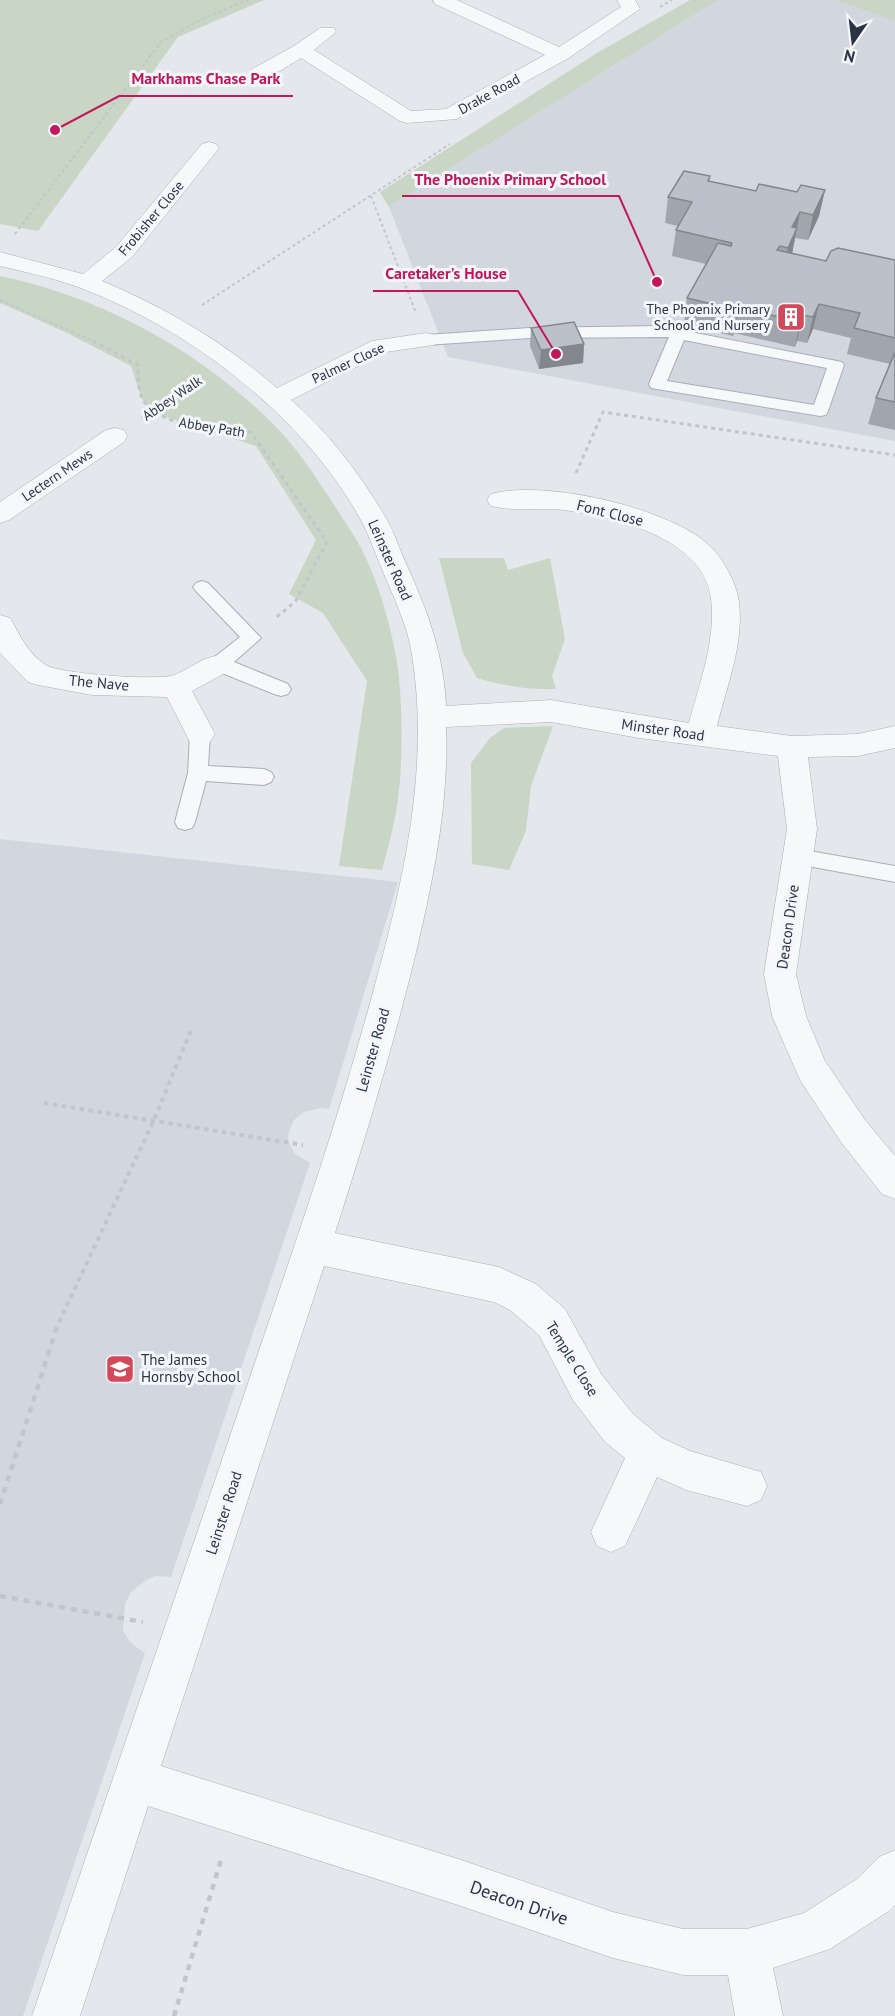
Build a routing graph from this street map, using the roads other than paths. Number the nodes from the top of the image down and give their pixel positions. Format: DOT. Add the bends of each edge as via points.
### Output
graph roads {
  1 [pos="442,0"];
  2 [pos="626,0"];
  3 [pos="327,32"];
  4 [pos="301,50"];
  5 [pos="560,55"];
  6 [pos="259,73"];
  7 [pos="209,148"];
  8 [pos="4,247"];
  9 [pos="87,282"];
  10 [pos="678,334"];
  11 [pos="426,340"];
  12 [pos="273,399"];
  13 [pos="115,436"];
  14 [pos="500,500"];
  15 [pos="0,514"];
  16 [pos="202,587"];
  17 [pos="3,639"];
  18 [pos="219,664"];
  19 [pos="176,687"];
  20 [pos="281,689"];
  21 [pos="431,717"];
  22 [pos="200,734"];
  23 [pos="700,734"];
  24 [pos="895,737"];
  25 [pos="792,747"];
  26 [pos="198,773"];
  27 [pos="264,777"];
  28 [pos="185,822"];
  29 [pos="798,857"];
  30 [pos="895,874"];
  31 [pos="895,1181"];
  32 [pos="313,1246"];
  33 [pos="648,1452"];
  34 [pos="747,1486"];
  35 [pos="611,1532"];
  36 [pos="133,1779"];
  37 [pos="895,1873"];
  38 [pos="747,1952"];
  39 [pos="56,2016"];
  40 [pos="759,2016"];
  1 -- 5 [label="street"];
  2 -- 5 [label="street, Drake Road" via="631,9"];
  3 -- 4 [label="street"];
  4 -- 5 [label="street, Drake Road" via="407,117 450,115"];
  4 -- 6 [label="street"];
  7 -- 9 [label="street, Frobisher Close" via="124,252"];
  8 -- 9 [label="street, Leinster Road"];
  9 -- 12 [label="street, Leinster Road" via="174,323 228,359"];
  10 -- 10 [label="lane" via="657,384 820,411 836,365"];
  10 -- 11 [label="lane" via="530,333"];
  11 -- 12 [label="street, Palmer Close" via="380,346"];
  12 -- 21 [label="street, Leinster Road" via="310,431 375,522 425,650"];
  13 -- 15 [label="street, Lectern Mews"];
  14 -- 23 [label="street, Font Close" via="563,501 637,517 685,541 706,559 720,579 725,621 720,661"];
  16 -- 18 [label="lane" via="252,638"];
  17 -- 19 [label="street, The Nave" via="38,675 92,685"];
  18 -- 19 [label="street, The Nave"];
  18 -- 20 [label="lane"];
  19 -- 22 [label="street"];
  21 -- 23 [label="street, Minster Road" via="551,711"];
  21 -- 32 [label="street, Leinster Road" via="431,783 404,939"];
  22 -- 26 [label="lane"];
  23 -- 25 [label="street, Minster Road"];
  24 -- 25 [label="street, Minster Road" via="858,745"];
  25 -- 29 [label="street, Deacon Drive" via="802,829"];
  26 -- 27 [label="lane"];
  26 -- 28 [label="lane"];
  29 -- 30 [label="lane"];
  29 -- 31 [label="street, Deacon Drive" via="780,974 789,1016 812,1070 853,1131"];
  32 -- 33 [label="street, Temple Close" via="499,1285 523,1297 552,1322 587,1387 619,1428"];
  32 -- 36 [label="street, Leinster Road"];
  33 -- 34 [label="street, Temple Close" via="686,1470"];
  33 -- 35 [label="street"];
  36 -- 38 [label="street, Deacon Drive" via="613,1935 683,1952"];
  36 -- 39 [label="street, Leinster Road"];
  37 -- 38 [label="street, Deacon Drive" via="873,1895 814,1933"];
  38 -- 40 [label="street"];
}
